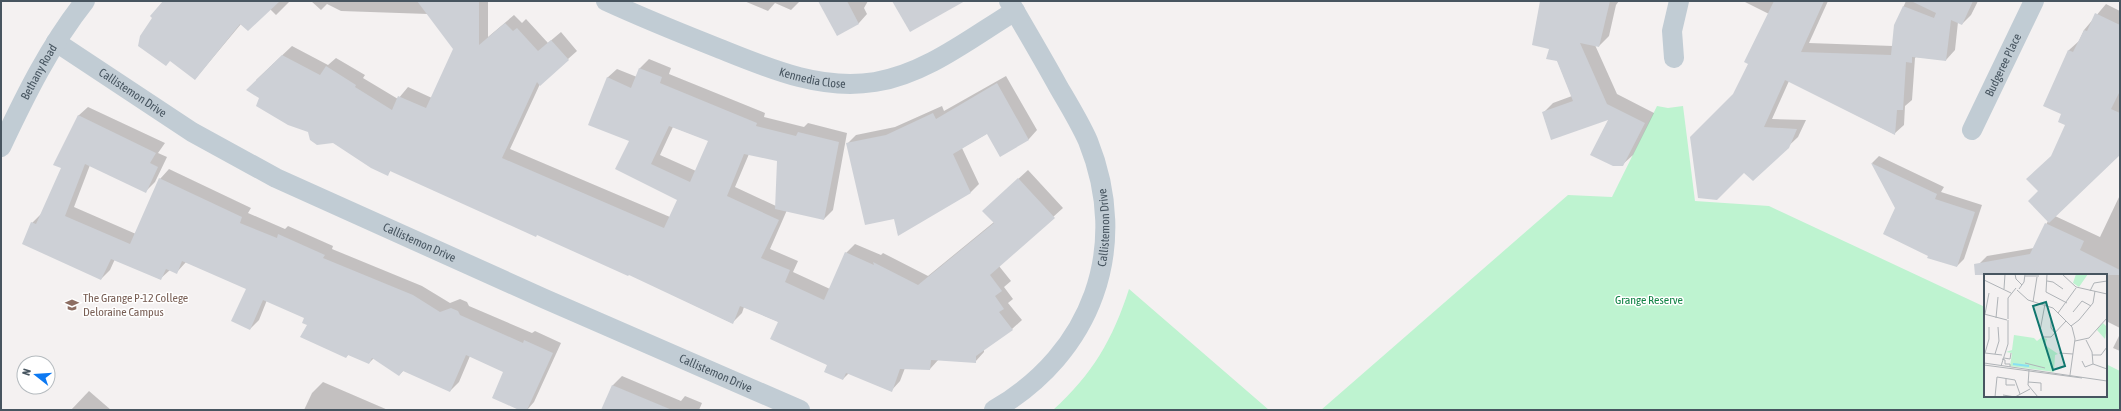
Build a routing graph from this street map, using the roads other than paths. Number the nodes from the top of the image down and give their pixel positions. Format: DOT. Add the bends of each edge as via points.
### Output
graph roads {
  1 [pos="85,1"];
  2 [pos="606,1"];
  3 [pos="1679,1"];
  4 [pos="2034,1"];
  5 [pos="1012,6"];
  6 [pos="56,42"];
  7 [pos="1674,58"];
  8 [pos="1972,130"];
  9 [pos="1,147"];
  10 [pos="800,410"];
  11 [pos="994,410"];
  1 -- 6 [label="street, Bethany Road"];
  2 -- 5 [label="street, Kennedia Close" via="648,21 790,75 818,82 847,85 877,82 936,60"];
  3 -- 7 [label="street" via="1672,31"];
  4 -- 8 [label="street, Budgeree Place"];
  5 -- 11 [label="street, Callistemon Drive" via="1088,141 1104,200 1105,235 1096,288 1075,336 1047,371 1019,396"];
  6 -- 9 [label="street, Bethany Road" via="19,108"];
  6 -- 10 [label="street, Callistemon Drive" via="192,132 276,178"];
}
